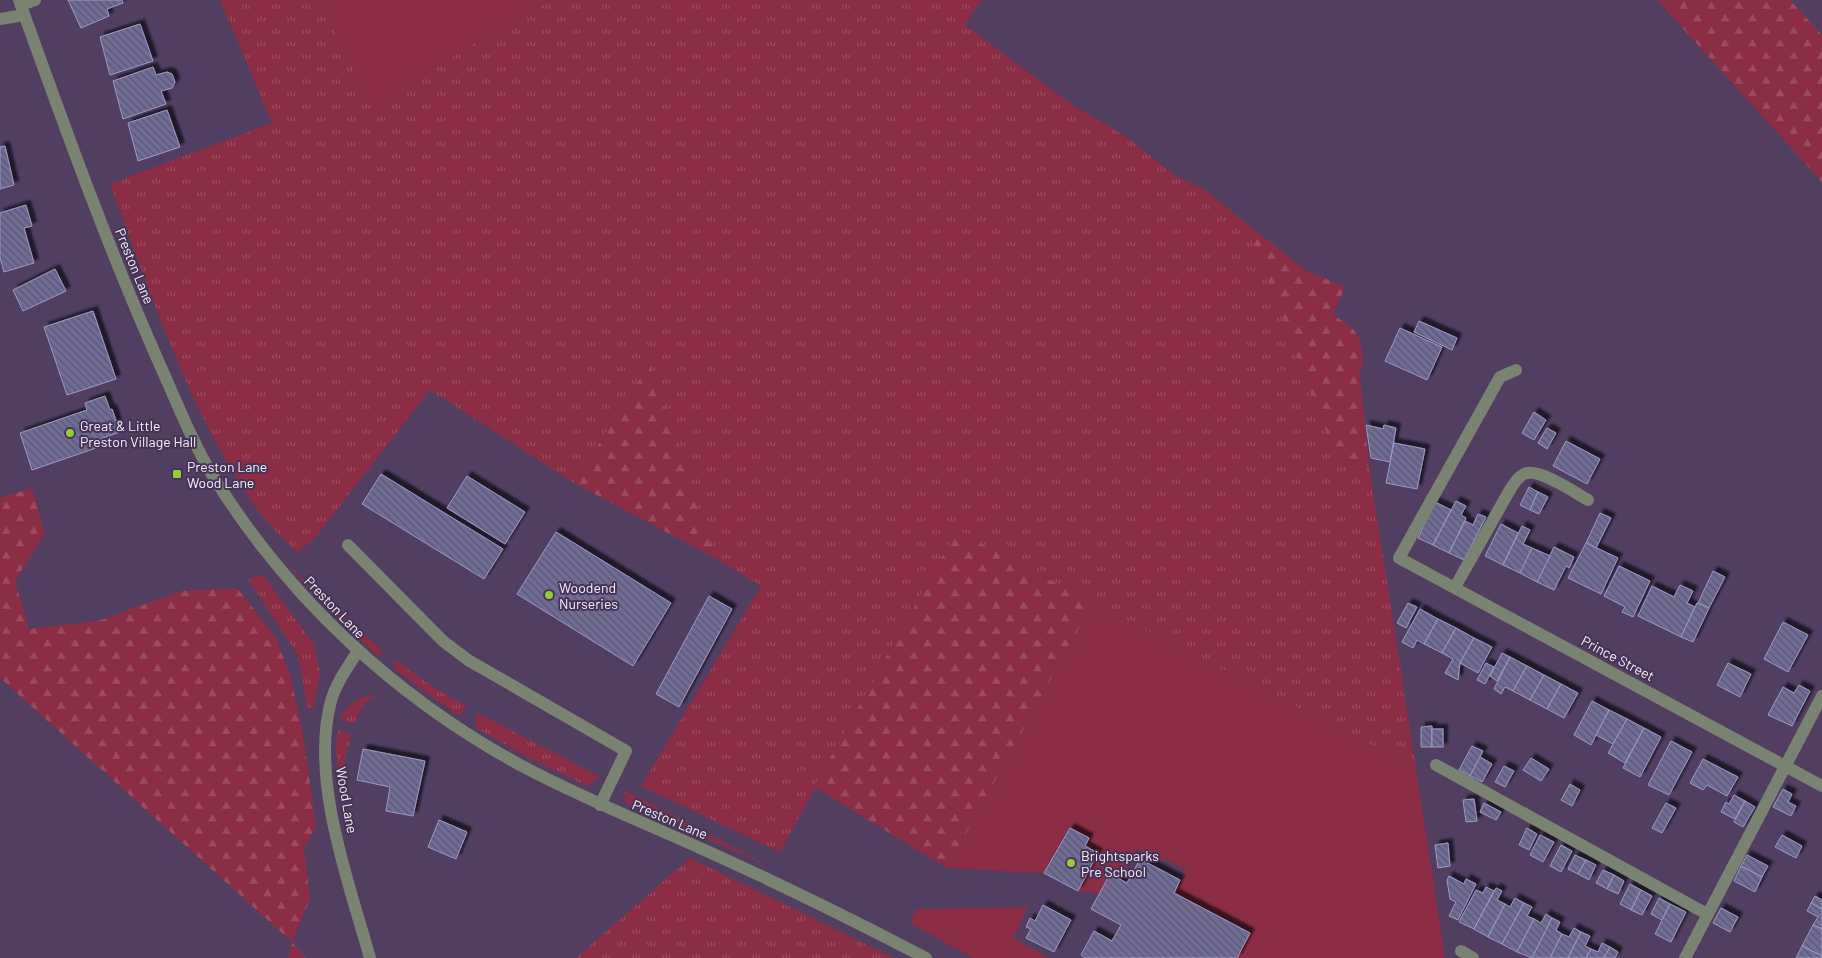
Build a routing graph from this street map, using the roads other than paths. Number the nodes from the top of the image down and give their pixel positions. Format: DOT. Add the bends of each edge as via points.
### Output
graph roads {
  1 [pos="36,0"];
  2 [pos="21,7"];
  3 [pos="0,19"];
  4 [pos="1516,370"];
  5 [pos="1588,500"];
  6 [pos="348,545"];
  7 [pos="1455,587"];
  8 [pos="358,651"];
  9 [pos="1822,696"];
  10 [pos="1436,765"];
  11 [pos="1785,766"];
  12 [pos="1822,786"];
  13 [pos="600,805"];
  14 [pos="1707,914"];
  15 [pos="1461,952"];
  16 [pos="370,958"];
  17 [pos="926,958"];
  18 [pos="1473,958"];
  19 [pos="1685,958"];
  1 -- 2 [label="street"];
  2 -- 3 [label="street"];
  2 -- 8 [label="street, Preston Lane" via="135,306 197,449 273,560 304,598"];
  4 -- 7 [label="street, Prince Street" via="1500,377 1398,558"];
  5 -- 7 [label="street" via="1546,477 1525,473 1511,488"];
  6 -- 13 [label="street" via="444,642 468,660 626,751"];
  7 -- 11 [label="street, Prince Street"];
  8 -- 13 [label="street, Preston Lane" via="401,687 446,718 519,764"];
  8 -- 16 [label="street, Wood Lane" via="331,699 325,768 340,847"];
  9 -- 11 [label="street"];
  10 -- 14 [label="street"];
  11 -- 12 [label="street, Prince Street"];
  11 -- 14 [label="street"];
  13 -- 17 [label="street, Preston Lane" via="773,881"];
  14 -- 19 [label="street"];
  15 -- 18 [label="street"];
}
